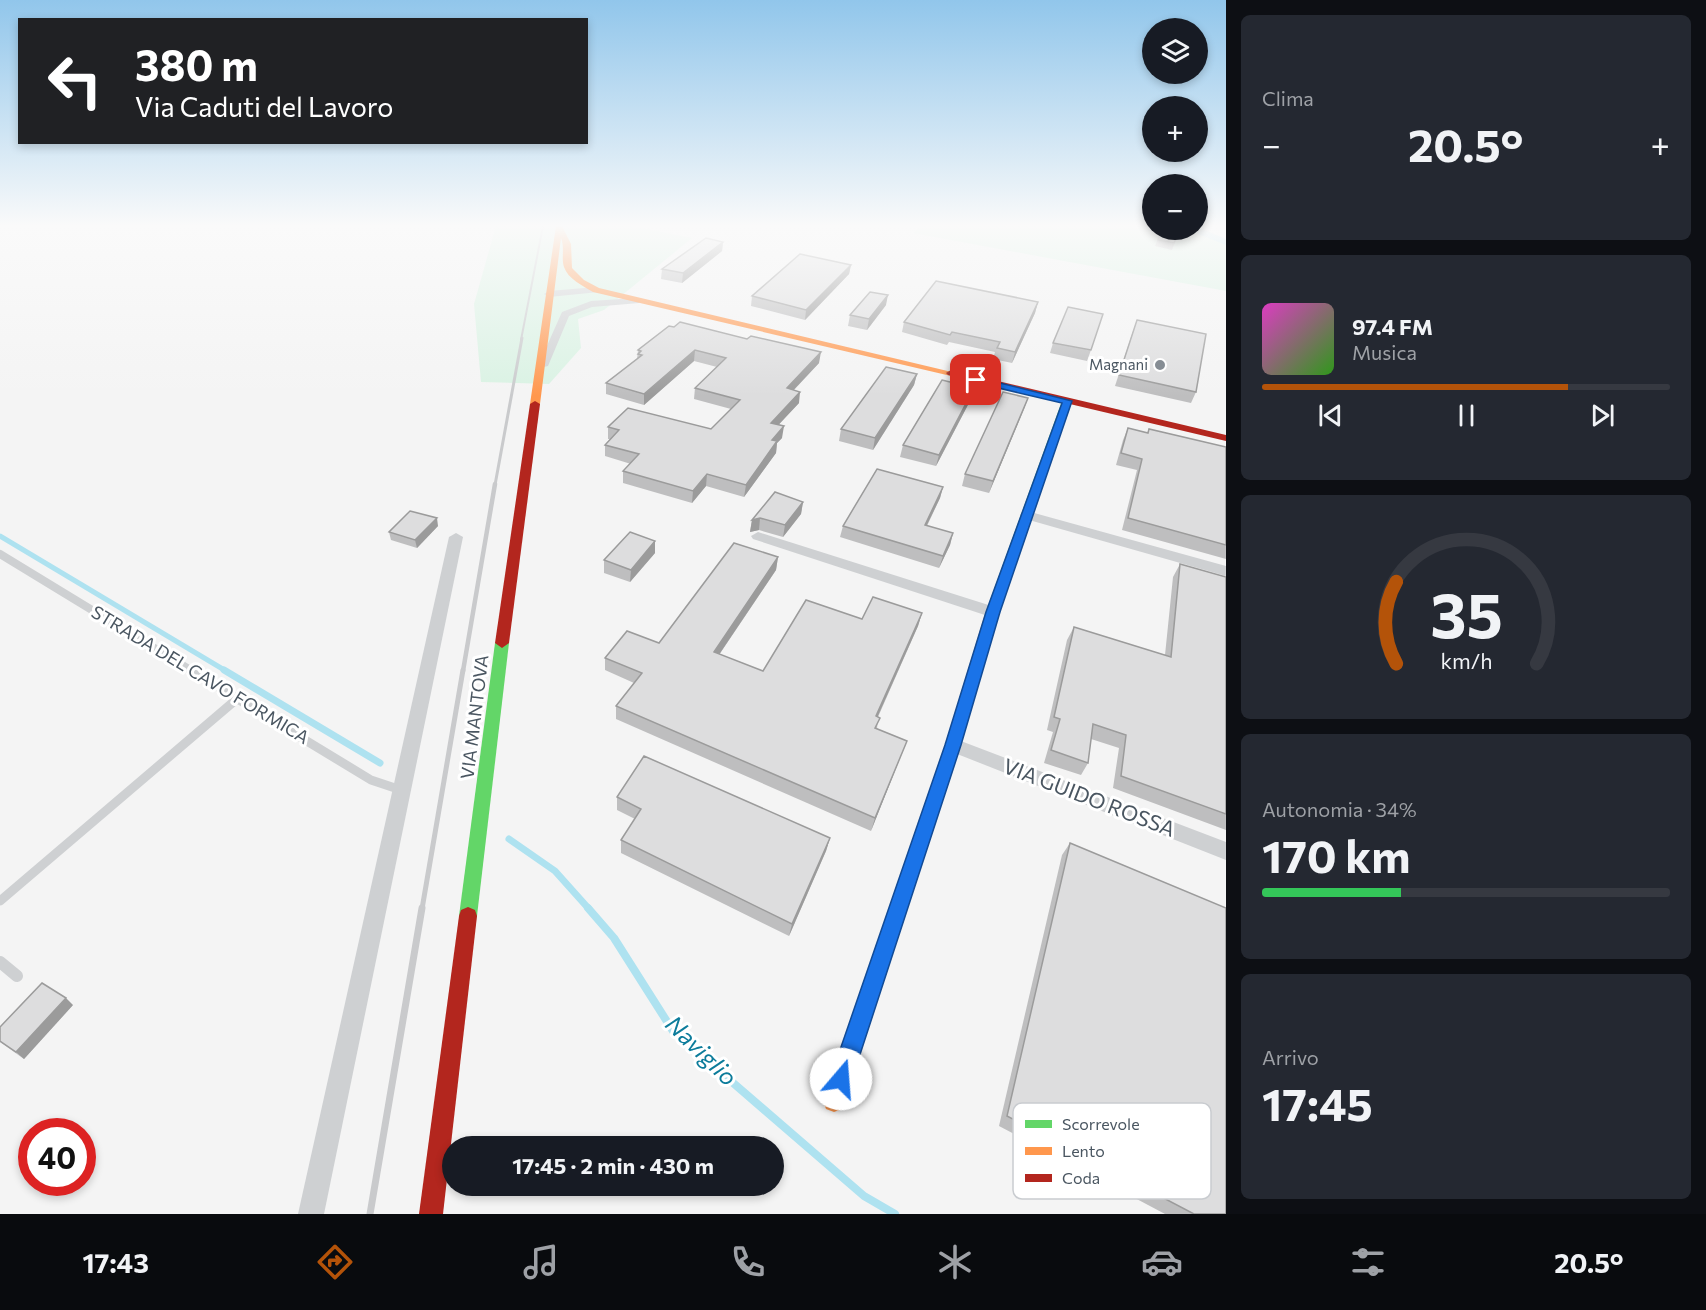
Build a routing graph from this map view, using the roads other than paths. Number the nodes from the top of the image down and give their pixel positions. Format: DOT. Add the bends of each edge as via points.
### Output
graph roads {
  1 [pos="551,283"];
  2 [pos="582,283"];
  3 [pos="549,296"];
  4 [pos="594,297"];
  5 [pos="539,377"];
  6 [pos="1067,401"];
  7 [pos="1226,438"];
  8 [pos="1027,515"];
  9 [pos="758,536"];
  10 [pos="456,537"];
  11 [pos="0,554"];
  12 [pos="1226,571"];
  13 [pos="993,612"];
  14 [pos="238,698"];
  15 [pos="953,745"];
  16 [pos="402,790"];
  17 [pos="1226,851"];
  18 [pos="0,900"];
  19 [pos="0,962"];
  20 [pos="17,976"];
  21 [pos="834,1101"];
  22 [pos="311,1214"];
  23 [pos="431,1214"];
  1 -- 3 [label="street, VIA MANTOVA"];
  2 -- 4 [label="street"];
  3 -- 4 [label="street"];
  3 -- 4 [label="street"];
  3 -- 5 [label="street, VIA MANTOVA"];
  4 -- 5 [label="street" via="565,314"];
  4 -- 6 [label="street" via="636,301"];
  5 -- 23 [label="street, VIA MANTOVA"];
  6 -- 7 [label="street"];
  6 -- 8 [label="street"];
  8 -- 12 [label="street"];
  8 -- 13 [label="street"];
  9 -- 13 [label="street"];
  10 -- 16 [label="street"];
  11 -- 14 [label="lane, STRADA DEL CAVO FORMICA"];
  13 -- 15 [label="street"];
  14 -- 16 [label="lane, STRADA DEL CAVO FORMICA" via="371,780"];
  14 -- 18 [label="lane"];
  15 -- 17 [label="street, VIA GUIDO ROSSA"];
  15 -- 21 [label="street"];
  16 -- 22 [label="street"];
  19 -- 20 [label="lane"];
}
